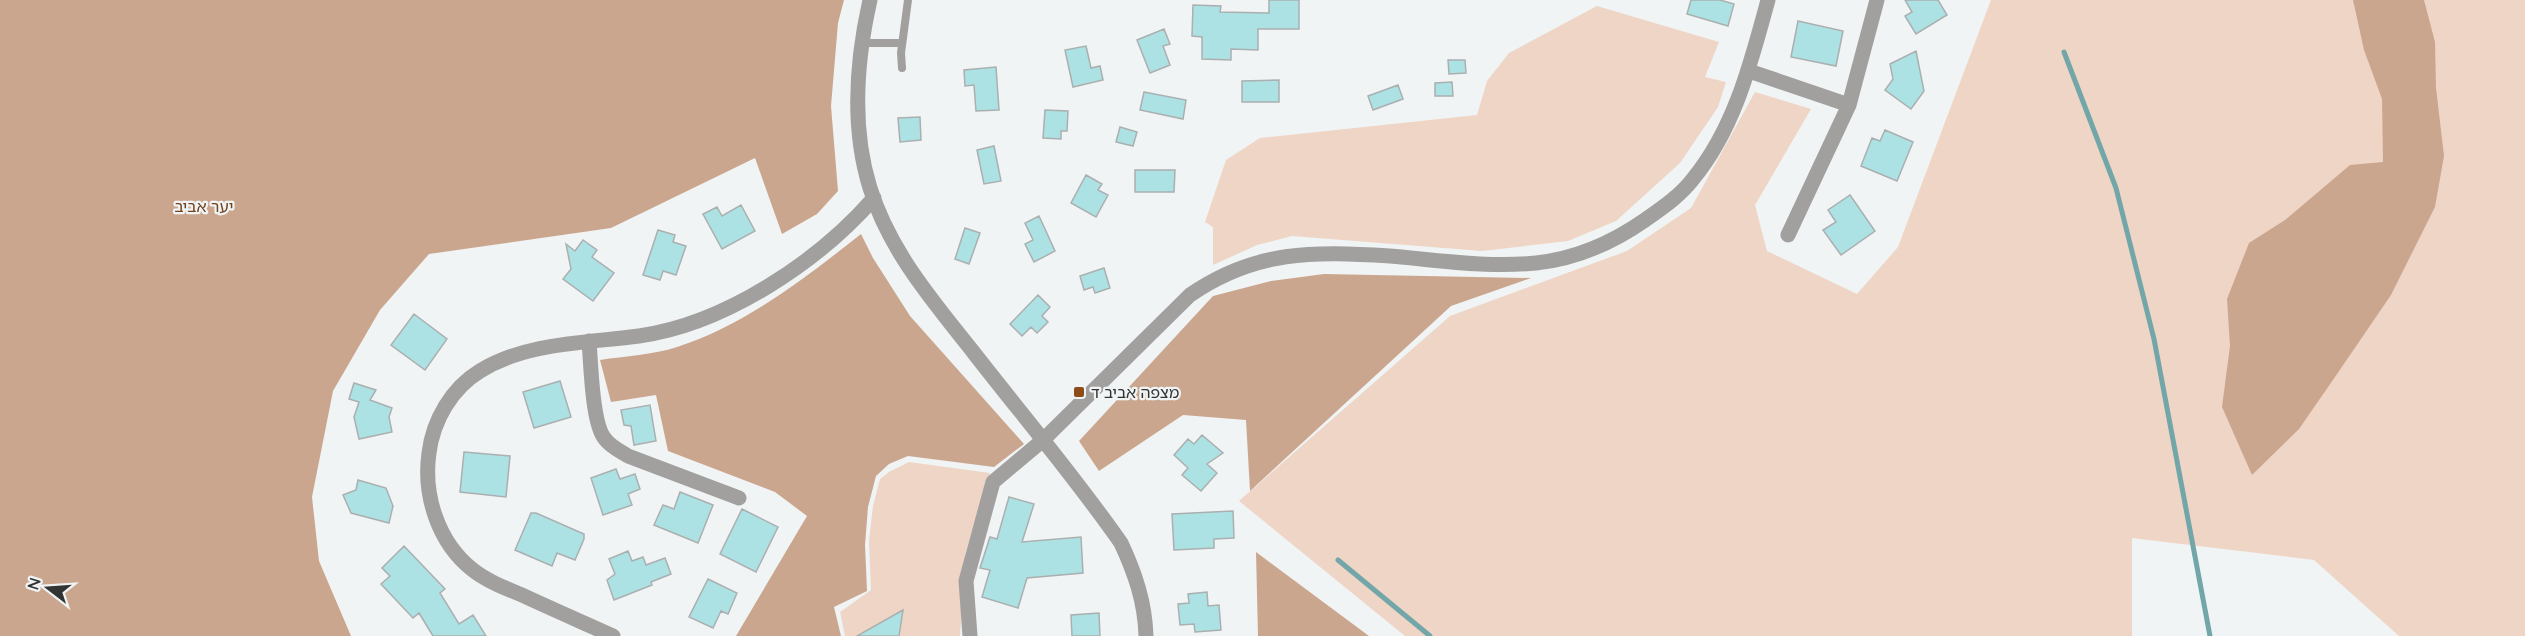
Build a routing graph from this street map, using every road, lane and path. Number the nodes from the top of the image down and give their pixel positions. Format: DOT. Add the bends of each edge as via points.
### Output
graph roads {
  1 [pos="870,0"];
  2 [pos="908,0"];
  3 [pos="1768,0"];
  4 [pos="1877,0"];
  5 [pos="902,43"];
  6 [pos="861,44"];
  7 [pos="902,68"];
  8 [pos="1749,71"];
  9 [pos="1849,105"];
  10 [pos="874,198"];
  11 [pos="1788,235"];
  12 [pos="589,342"];
  13 [pos="1043,440"];
  14 [pos="739,498"];
  15 [pos="613,636"];
  16 [pos="970,636"];
  17 [pos="1146,636"];
  1 -- 6 [label="street"];
  2 -- 5 [label="lane"];
  3 -- 8 [label="street"];
  4 -- 9 [label="street"];
  5 -- 6 [label="lane"];
  5 -- 7 [label="lane"];
  6 -- 10 [label="street" via="857,115 861,153"];
  8 -- 9 [label="street"];
  8 -- 13 [label="street" via="1721,137 1693,180 1654,214 1617,238 1589,250 1537,263 1488,264 1314,253 1279,257 1236,269 1190,295"];
  9 -- 11 [label="street"];
  10 -- 12 [label="street" via="852,223 819,249 728,308 667,330"];
  10 -- 13 [label="street" via="910,272"];
  12 -- 14 [label="street" via="596,415 605,439 628,456"];
  12 -- 15 [label="street" via="560,345 503,361 465,382 439,419 426,471 430,502 458,557 494,582"];
  13 -- 16 [label="street" via="993,482 966,580"];
  13 -- 17 [label="street" via="1121,543 1142,598"];
}
